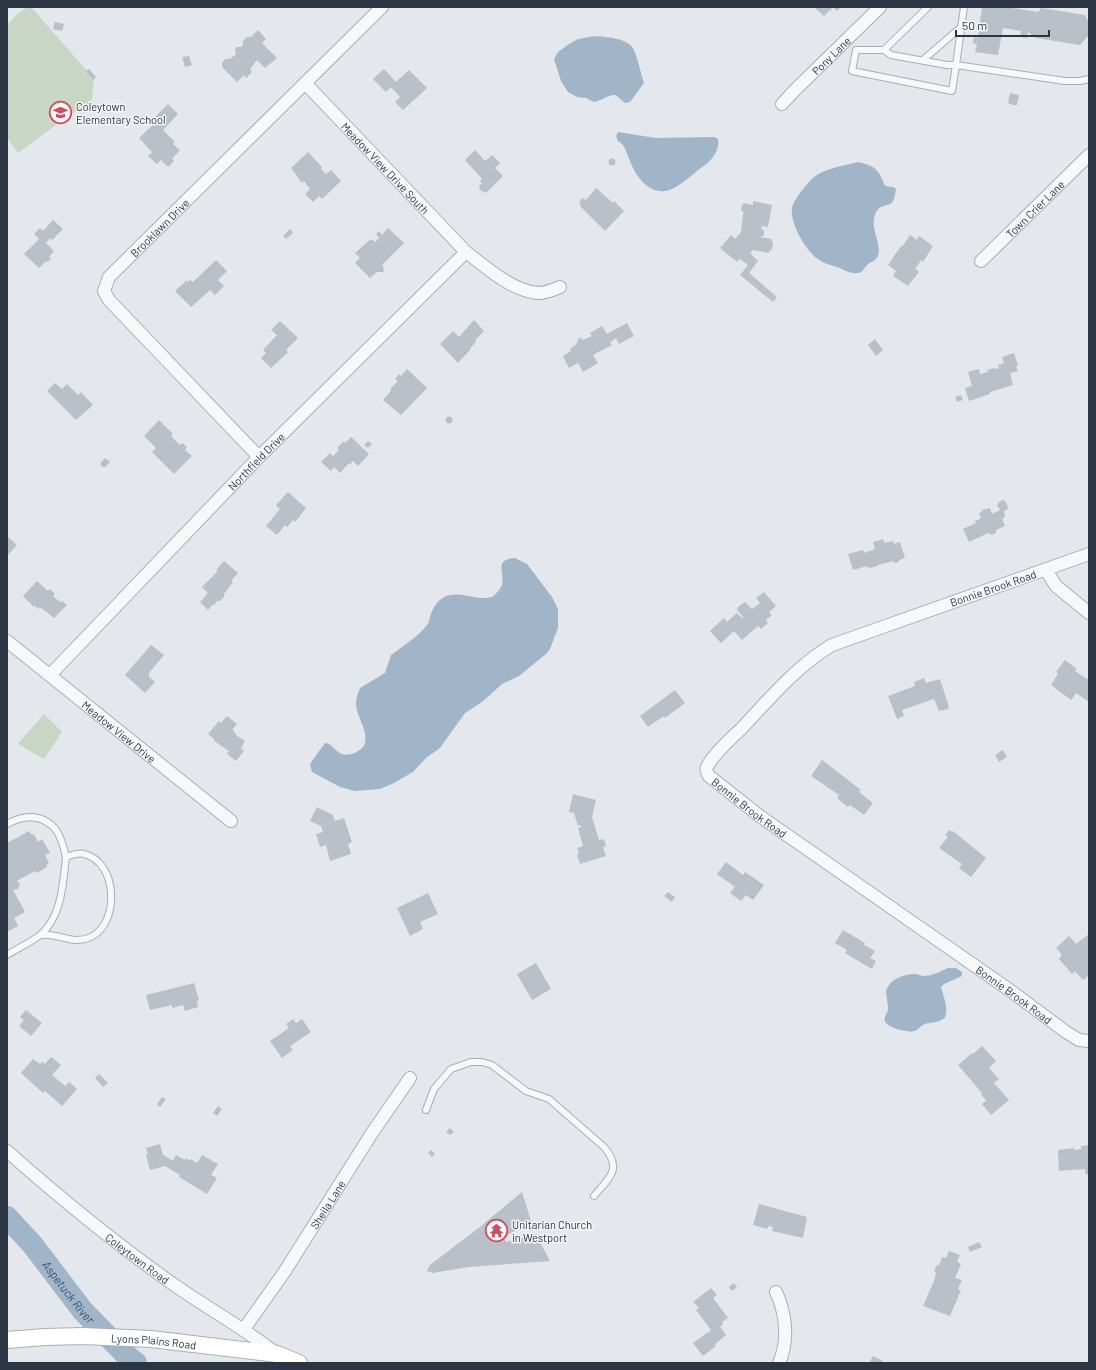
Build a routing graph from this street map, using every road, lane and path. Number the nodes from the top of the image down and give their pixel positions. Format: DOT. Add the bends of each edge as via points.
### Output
graph roads {
  1 [pos="382,7"];
  2 [pos="880,7"];
  3 [pos="928,7"];
  4 [pos="964,7"];
  5 [pos="960,28"];
  6 [pos="884,50"];
  7 [pos="923,60"];
  8 [pos="956,65"];
  9 [pos="1089,79"];
  10 [pos="306,84"];
  11 [pos="782,104"];
  12 [pos="1089,155"];
  13 [pos="466,252"];
  14 [pos="984,258"];
  15 [pos="560,287"];
  16 [pos="259,457"];
  17 [pos="1089,554"];
  18 [pos="1046,570"];
  19 [pos="1089,613"];
  20 [pos="7,641"];
  21 [pos="50,675"];
  22 [pos="231,821"];
  23 [pos="7,824"];
  24 [pos="66,857"];
  25 [pos="40,935"];
  26 [pos="7,955"];
  27 [pos="1089,1041"];
  28 [pos="410,1078"];
  29 [pos="426,1110"];
  30 [pos="7,1151"];
  31 [pos="594,1196"];
  32 [pos="776,1292"];
  33 [pos="244,1329"];
  34 [pos="7,1340"];
  35 [pos="277,1354"];
  36 [pos="299,1363"];
  37 [pos="779,1363"];
  1 -- 10 [label="street, Brooklawn Drive"];
  2 -- 11 [label="street, Pony Lane"];
  3 -- 6 [label="lane"];
  4 -- 5 [label="lane"];
  5 -- 7 [label="lane"];
  5 -- 8 [label="lane"];
  6 -- 7 [label="lane" via="891,55"];
  6 -- 8 [label="lane" via="856,50 852,71 952,91"];
  7 -- 8 [label="lane"];
  8 -- 9 [label="lane" via="1065,80"];
  10 -- 13 [label="street, Meadow View Drive South"];
  10 -- 16 [label="street, Brooklawn Drive" via="109,277 104,291 109,300"];
  12 -- 14 [label="street, Town Crier Lane"];
  13 -- 15 [label="street, Meadow View Drive South" via="516,287 528,292 540,293"];
  13 -- 16 [label="street, Northfield Drive"];
  16 -- 21 [label="street, Northfield Drive"];
  17 -- 18 [label="street, Bonnie Brook Road"];
  18 -- 19 [label="street" via="1056,586"];
  18 -- 27 [label="street, Bonnie Brook Road" via="832,645 819,652 721,749 707,766 706,772 761,817 1000,982 1066,1032 1079,1040"];
  20 -- 21 [label="street, Meadow View Drive"];
  21 -- 22 [label="street, Meadow View Drive"];
  23 -- 24 [label="lane" via="30,816 41,818 56,830"];
  24 -- 25 [label="lane" via="61,898 50,923"];
  24 -- 25 [label="lane" via="84,853 103,866 111,884 108,917 90,938 74,940 56,935"];
  25 -- 26 [label="lane"];
  28 -- 33 [label="street, Sheila Lane" via="285,1271"];
  29 -- 31 [label="lane" via="434,1089 451,1069 471,1062 482,1062 492,1066 526,1091 549,1099 611,1155 613,1171"];
  30 -- 33 [label="street, Coleytown Road" via="153,1270"];
  32 -- 37 [label="street" via="782,1307 784,1324 784,1347"];
  33 -- 35 [label="street, Coleytown Road"];
  34 -- 35 [label="street, Lyons Plains Road" via="120,1337"];
  35 -- 36 [label="street, Lyons Plains Road"];
}
